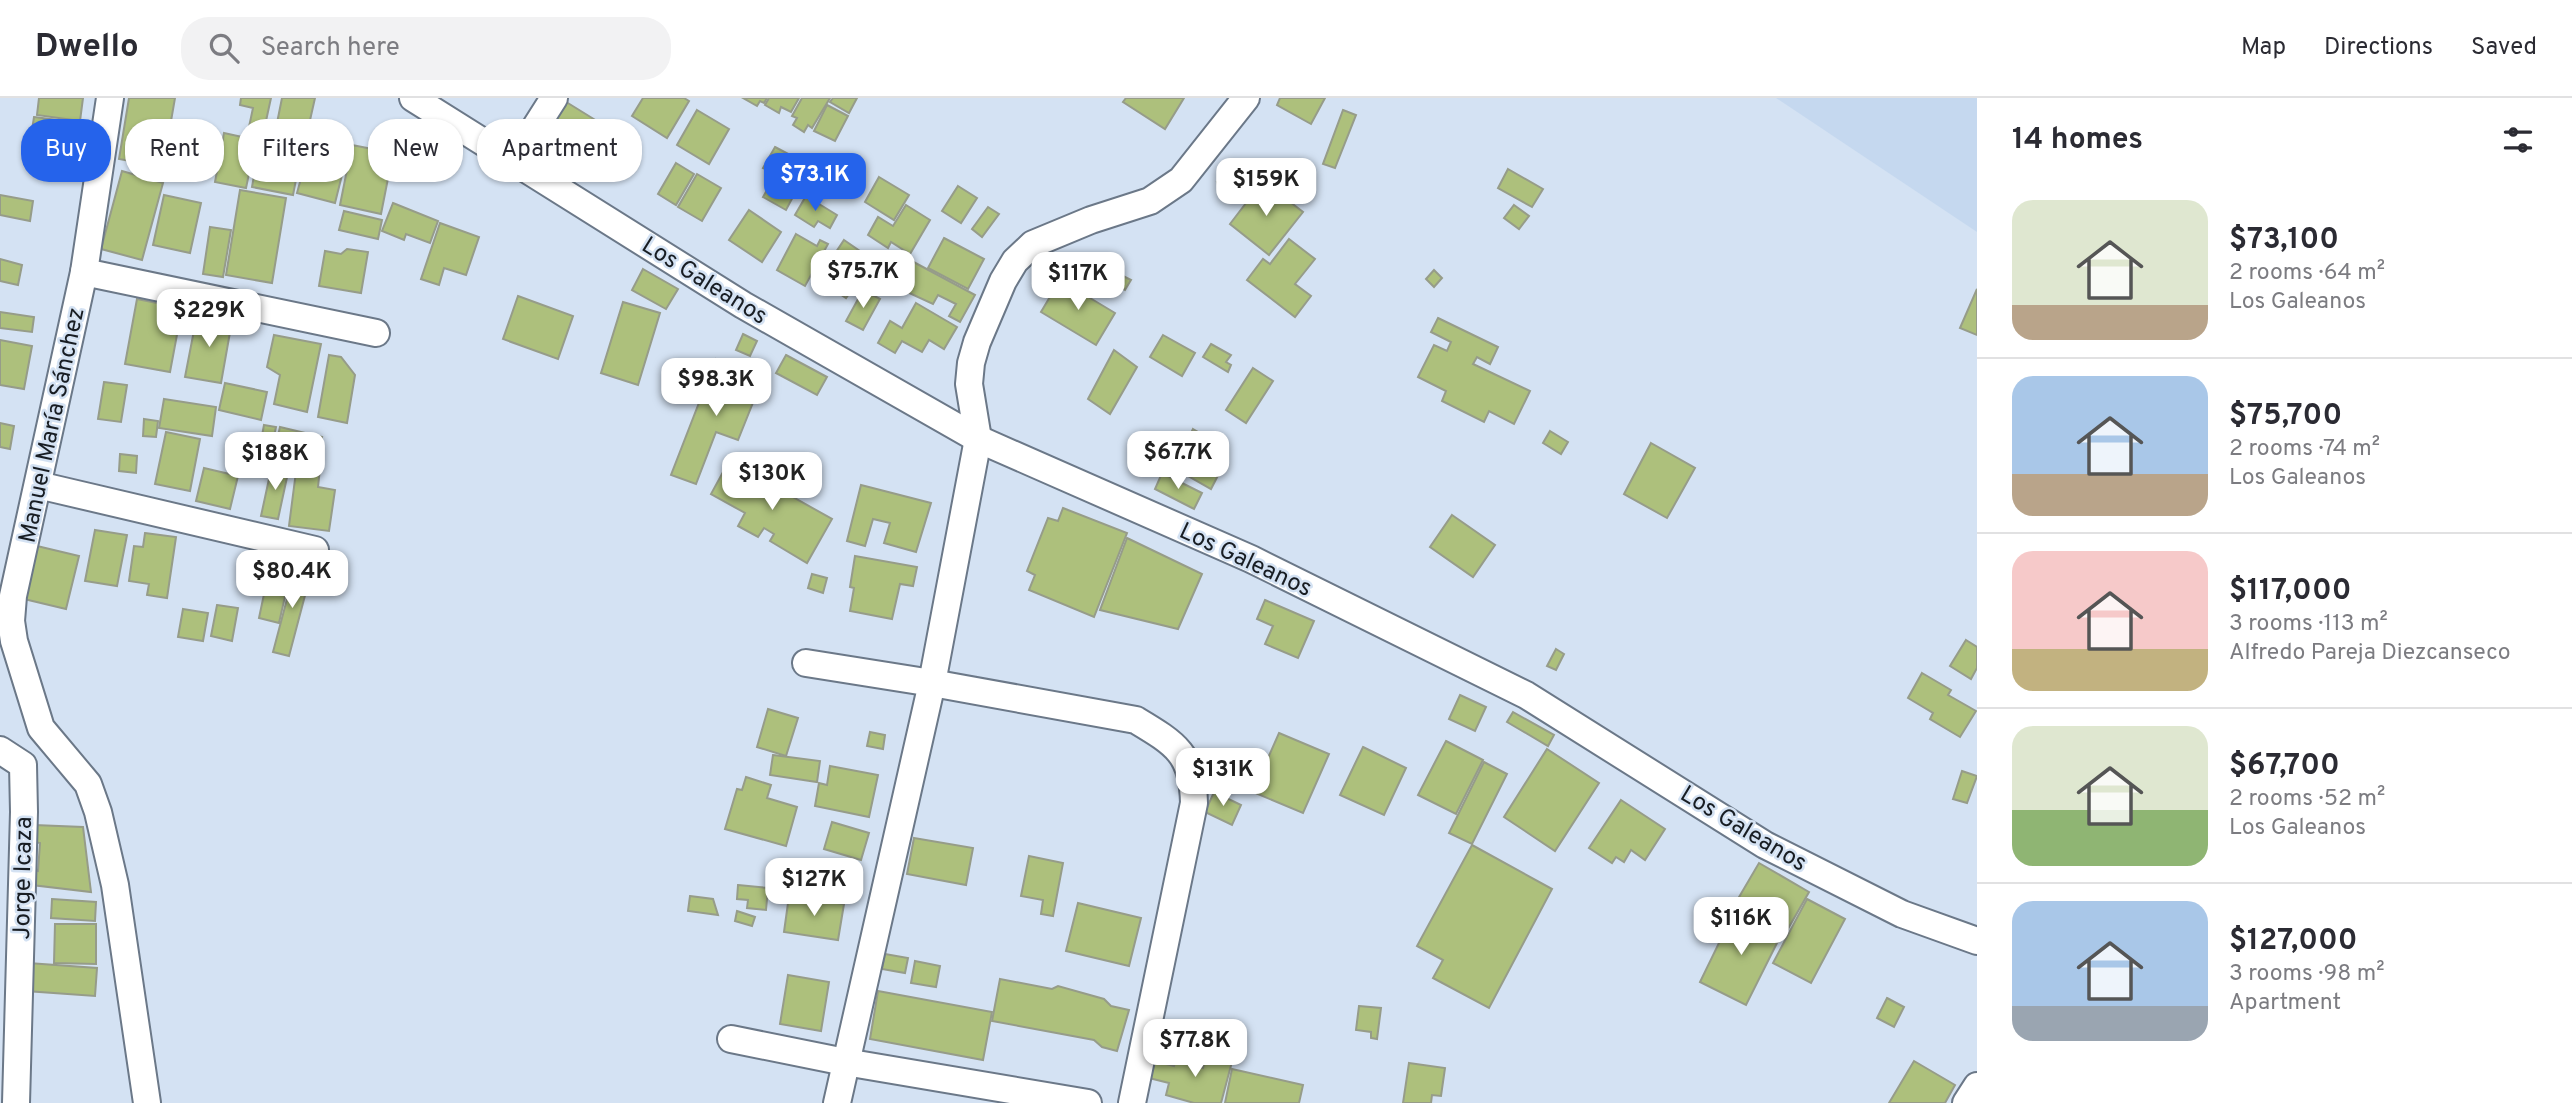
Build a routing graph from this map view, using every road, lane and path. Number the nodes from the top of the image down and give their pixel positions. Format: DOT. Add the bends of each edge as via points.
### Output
graph roads {
  1 [pos="110,98"];
  2 [pos="414,98"];
  3 [pos="554,98"];
  4 [pos="1246,98"];
  5 [pos="541,119"];
  6 [pos="477,138"];
  7 [pos="547,182"];
  8 [pos="84,272"];
  9 [pos="376,333"];
  10 [pos="978,439"];
  11 [pos="38,485"];
  12 [pos="315,550"];
  13 [pos="7,651"];
  14 [pos="806,663"];
  15 [pos="932,682"];
  16 [pos="41,728"];
  17 [pos="0,750"];
  18 [pos="23,765"];
  19 [pos="1977,941"];
  20 [pos="731,1039"];
  21 [pos="845,1062"];
  22 [pos="1977,1086"];
  23 [pos="16,1103"];
  24 [pos="147,1103"];
  25 [pos="837,1103"];
  26 [pos="1088,1103"];
  27 [pos="1132,1103"];
  28 [pos="1966,1103"];
  1 -- 8 [label="street, Manuel María Sánchez"];
  2 -- 6 [label="street, Los Galeanos"];
  3 -- 5 [label="street"];
  4 -- 10 [label="street" via="1181,180 1150,201 1032,244 1015,261 976,342 971,363 969,384"];
  7 -- 10 [label="street, Los Galeanos" via="743,305"];
  8 -- 9 [label="street"];
  8 -- 11 [label="street, Manuel María Sánchez"];
  10 -- 15 [label="street"];
  10 -- 19 [label="street, Los Galeanos" via="1251,559 1513,689 1765,845 1902,914"];
  11 -- 12 [label="street"];
  11 -- 13 [label="street, Manuel María Sánchez" via="13,596"];
  13 -- 16 [label="street, Manuel María Sánchez"];
  14 -- 15 [label="street"];
  15 -- 21 [label="street"];
  15 -- 27 [label="street" via="1136,720 1180,751 1193,776 1194,803"];
  16 -- 18 [label="street" via="25,748"];
  16 -- 24 [label="street, Manuel María Sánchez" via="88,784 98,812 115,885"];
  17 -- 18 [label="street"];
  18 -- 23 [label="street, Jorge Icaza"];
  20 -- 21 [label="street"];
  21 -- 25 [label="street"];
  21 -- 26 [label="street"];
  22 -- 28 [label="street"];
}
